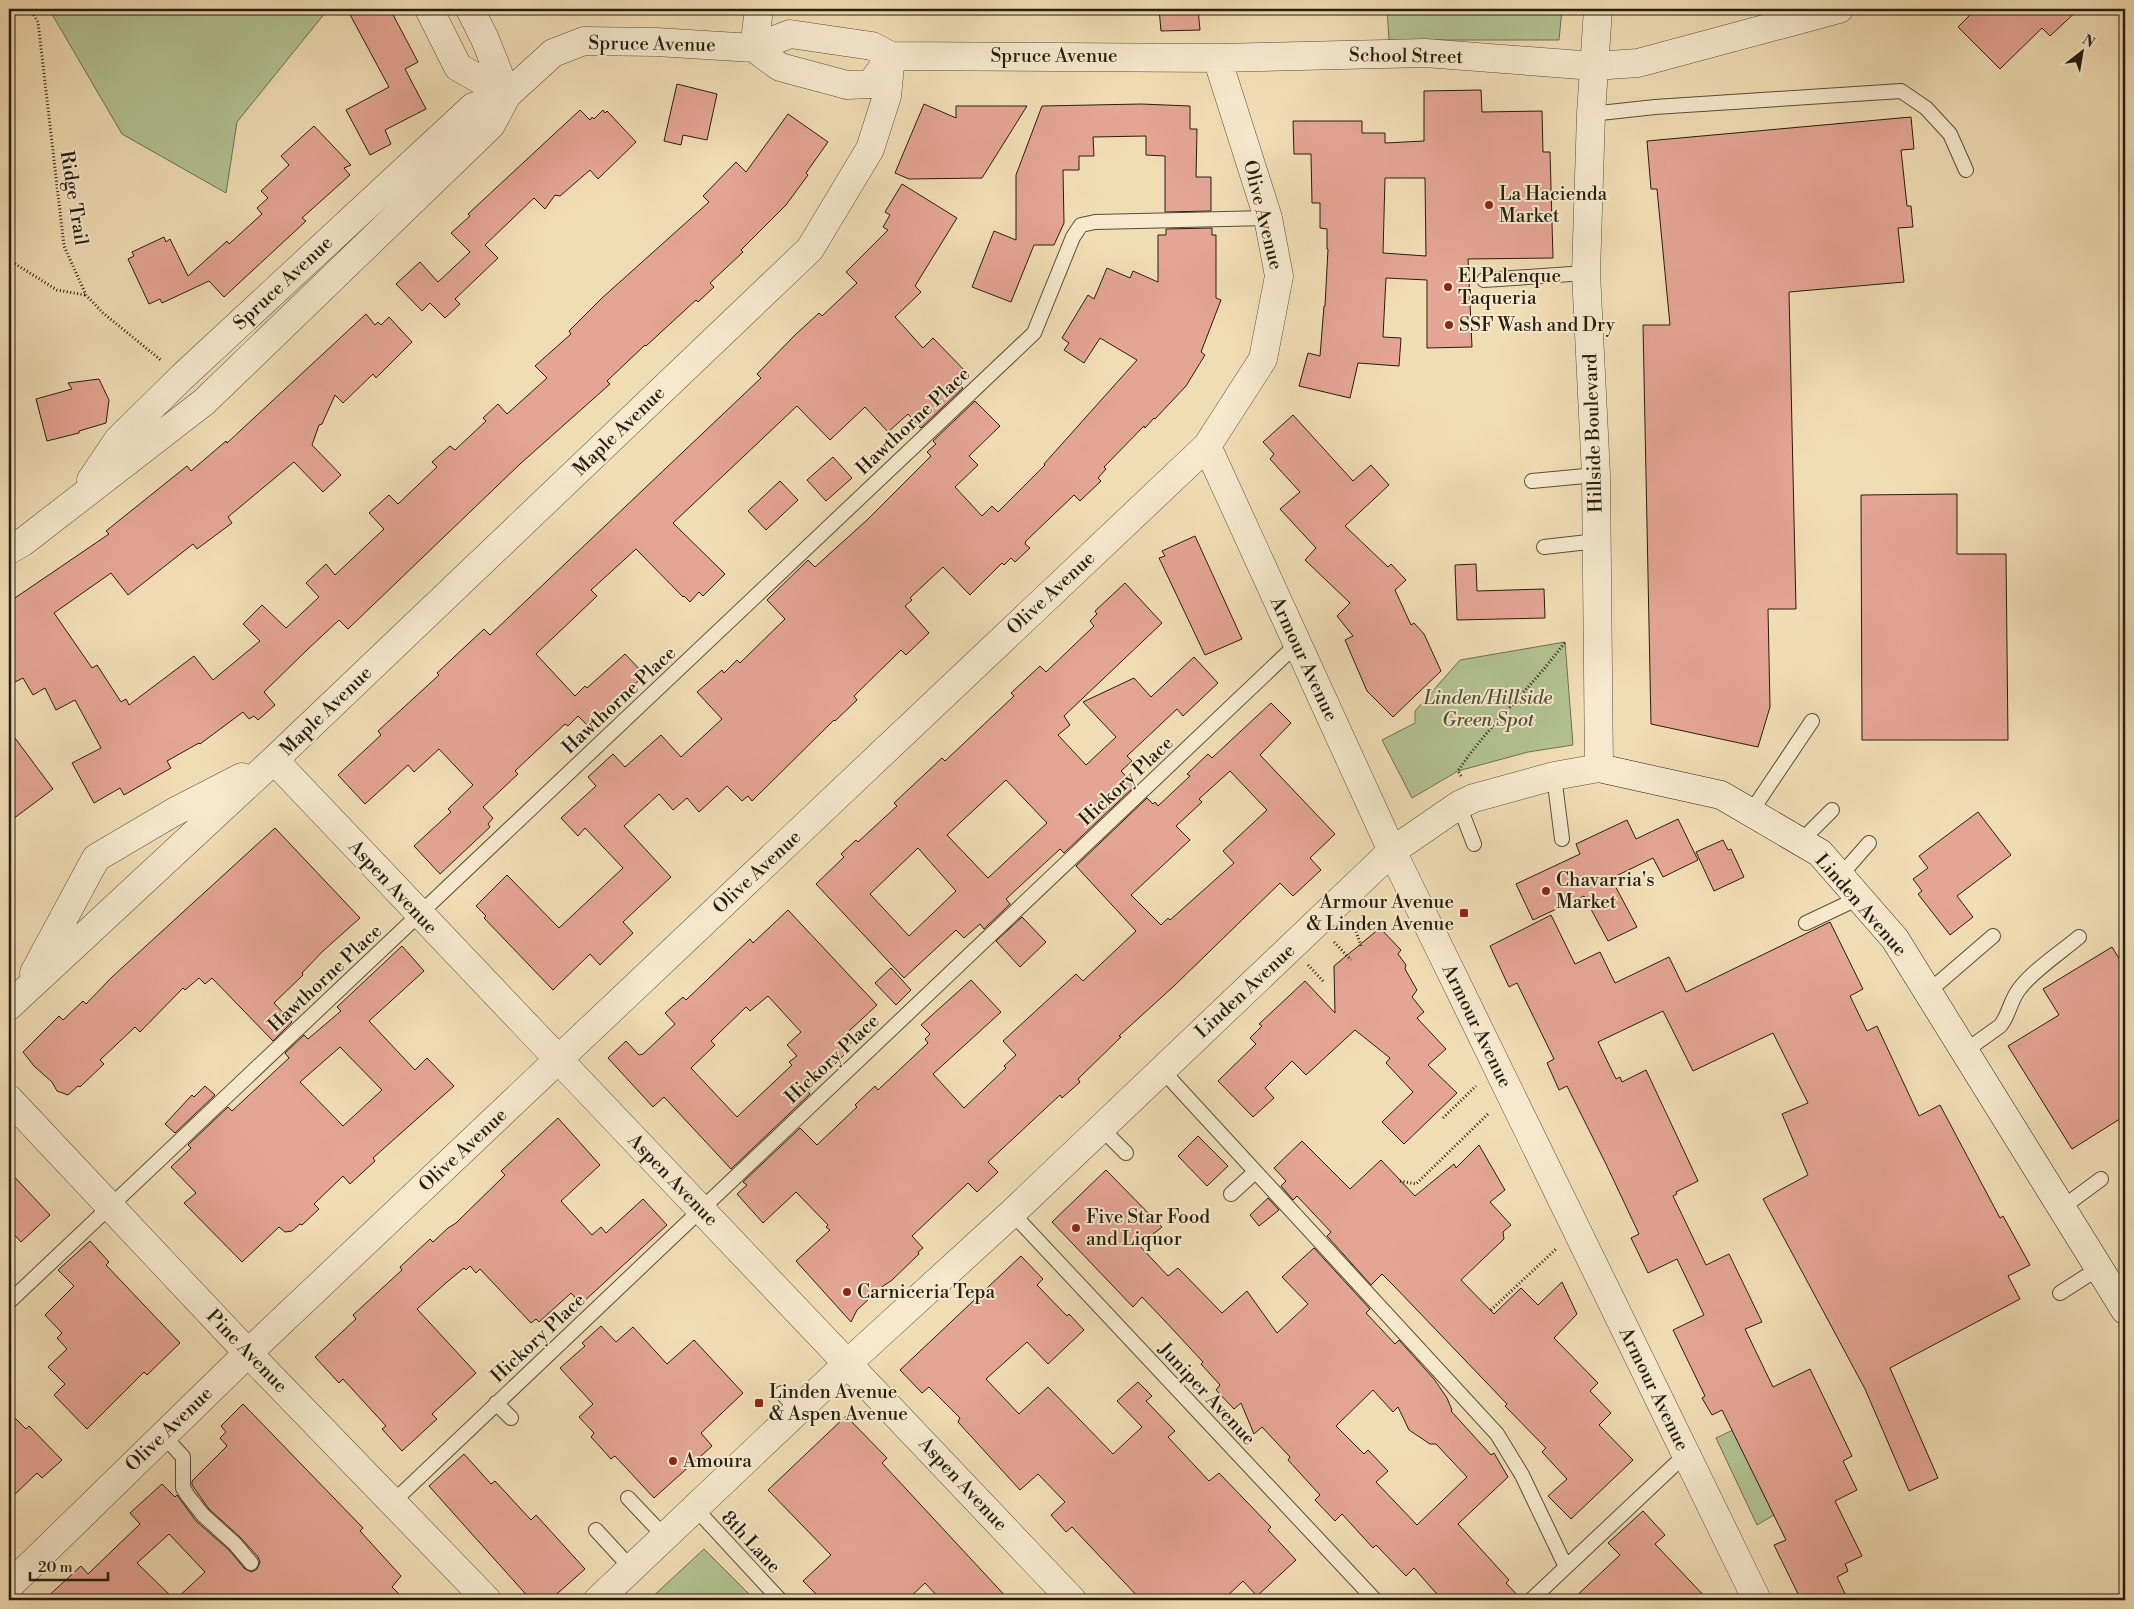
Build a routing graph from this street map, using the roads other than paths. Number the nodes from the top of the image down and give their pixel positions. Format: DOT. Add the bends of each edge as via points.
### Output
graph roads {
  1 [pos="429,9"];
  2 [pos="470,9"];
  3 [pos="759,9"];
  4 [pos="1598,9"];
  5 [pos="1839,9"];
  6 [pos="754,48"];
  7 [pos="891,56"];
  8 [pos="1217,58"];
  9 [pos="1594,66"];
  10 [pos="507,95"];
  11 [pos="1591,114"];
  12 [pos="1966,170"];
  13 [pos="1268,218"];
  14 [pos="1586,273"];
  15 [pos="1484,280"];
  16 [pos="1207,446"];
  17 [pos="1596,474"];
  18 [pos="1532,481"];
  19 [pos="81,496"];
  20 [pos="1597,541"];
  21 [pos="1544,547"];
  22 [pos="9,550"];
  23 [pos="1297,644"];
  24 [pos="1812,721"];
  25 [pos="274,760"];
  26 [pos="1599,768"];
  27 [pos="1554,776"];
  28 [pos="1466,802"];
  29 [pos="1832,810"];
  30 [pos="1751,812"];
  31 [pos="1562,839"];
  32 [pos="1800,842"];
  33 [pos="1869,843"];
  34 [pos="1474,844"];
  35 [pos="1392,851"];
  36 [pos="1840,876"];
  37 [pos="1859,898"];
  38 [pos="420,915"];
  39 [pos="1806,924"];
  40 [pos="1993,936"];
  41 [pos="2079,937"];
  42 [pos="1928,992"];
  43 [pos="16,999"];
  44 [pos="1965,1051"];
  45 [pos="558,1061"];
  46 [pos="1162,1070"];
  47 [pos="9,1099"];
  48 [pos="1101,1128"];
  49 [pos="1126,1153"];
  50 [pos="1256,1172"];
  51 [pos="2101,1179"];
  52 [pos="1232,1194"];
  53 [pos="111,1206"];
  54 [pos="2063,1207"];
  55 [pos="702,1208"];
  56 [pos="1012,1213"];
  57 [pos="2099,1268"];
  58 [pos="2060,1293"];
  59 [pos="9,1302"];
  60 [pos="2125,1310"];
  61 [pos="248,1353"];
  62 [pos="848,1363"];
  63 [pos="496,1403"];
  64 [pos="511,1418"];
  65 [pos="163,1435"];
  66 [pos="1686,1454"];
  67 [pos="628,1498"];
  68 [pos="393,1502"];
  69 [pos="695,1508"];
  70 [pos="596,1530"];
  71 [pos="665,1537"];
  72 [pos="251,1562"];
  73 [pos="1566,1567"];
  74 [pos="631,1568"];
  75 [pos="9,1586"];
  76 [pos="487,1600"];
  77 [pos="598,1600"];
  78 [pos="780,1600"];
  79 [pos="1072,1600"];
  80 [pos="1375,1600"];
  81 [pos="1531,1600"];
  82 [pos="1757,1600"];
  1 -- 10 [label="street" via="458,67"];
  2 -- 10 [label="street"];
  3 -- 6 [label="street"];
  4 -- 9 [label="street, Hillside Boulevard"];
  5 -- 9 [label="street, School Street" via="1638,63"];
  6 -- 7 [label="street, Spruce Avenue" via="790,34 872,46"];
  6 -- 7 [label="street" via="780,67 847,86 871,84"];
  6 -- 10 [label="street, Spruce Avenue" via="584,41 553,53"];
  7 -- 8 [label="street, Spruce Avenue"];
  7 -- 25 [label="street, Maple Avenue" via="887,96 870,150 810,249"];
  8 -- 9 [label="street, School Street" via="1425,53"];
  8 -- 13 [label="street, Olive Avenue"];
  9 -- 11 [label="street, Hillside Boulevard"];
  10 -- 19 [label="street, Spruce Avenue" via="491,125 204,402"];
  10 -- 19 [label="street, Spruce Avenue" via="473,107 182,377 118,440"];
  11 -- 12 [label="lane" via="1901,91 1926,108 1950,134"];
  11 -- 14 [label="street, Hillside Boulevard"];
  13 -- 16 [label="street, Olive Avenue" via="1279,276 1263,359"];
  13 -- 38 [label="lane, Hawthorne Place" via="1081,225 1073,237 1034,333"];
  14 -- 15 [label="lane"];
  14 -- 17 [label="street, Hillside Boulevard"];
  16 -- 23 [label="street, Armour Avenue"];
  16 -- 45 [label="street, Olive Avenue"];
  17 -- 18 [label="lane"];
  17 -- 20 [label="street, Hillside Boulevard"];
  19 -- 22 [label="street, Spruce Avenue"];
  20 -- 21 [label="lane"];
  20 -- 26 [label="street, Hillside Boulevard"];
  23 -- 35 [label="street, Armour Avenue"];
  23 -- 55 [label="lane, Hickory Place"];
  24 -- 30 [label="lane"];
  25 -- 38 [label="street, Aspen Avenue"];
  25 -- 43 [label="street, Maple Avenue"];
  25 -- 43 [label="street, Maple Avenue" via="174,812 96,858"];
  26 -- 27 [label="street, Linden Avenue"];
  26 -- 30 [label="street, Linden Avenue" via="1721,795"];
  27 -- 28 [label="street, Linden Avenue"];
  27 -- 31 [label="lane"];
  28 -- 34 [label="lane"];
  28 -- 35 [label="street, Linden Avenue"];
  29 -- 32 [label="lane"];
  30 -- 32 [label="street, Linden Avenue"];
  32 -- 36 [label="street, Linden Avenue" via="1820,853"];
  33 -- 36 [label="lane"];
  35 -- 46 [label="street, Linden Avenue"];
  35 -- 66 [label="street, Armour Avenue"];
  36 -- 37 [label="street, Linden Avenue"];
  37 -- 39 [label="lane"];
  37 -- 42 [label="street, Linden Avenue" via="1895,939"];
  38 -- 45 [label="street, Aspen Avenue"];
  38 -- 53 [label="lane, Hawthorne Place"];
  40 -- 42 [label="lane"];
  41 -- 44 [label="lane" via="2024,983 2000,1026"];
  42 -- 44 [label="street, Linden Avenue"];
  44 -- 54 [label="street, Linden Avenue"];
  45 -- 55 [label="street, Aspen Avenue"];
  45 -- 61 [label="street, Olive Avenue"];
  46 -- 48 [label="street, Linden Avenue"];
  46 -- 50 [label="lane"];
  47 -- 53 [label="street, Pine Avenue"];
  48 -- 49 [label="lane"];
  48 -- 56 [label="street, Linden Avenue"];
  50 -- 52 [label="lane"];
  50 -- 73 [label="lane" via="1497,1434 1522,1475"];
  51 -- 54 [label="lane"];
  53 -- 59 [label="lane, Hawthorne Place"];
  53 -- 61 [label="street, Pine Avenue"];
  54 -- 57 [label="street, Linden Avenue"];
  55 -- 62 [label="street, Aspen Avenue"];
  55 -- 63 [label="lane, Hickory Place" via="655,1261"];
  56 -- 62 [label="street, Linden Avenue"];
  56 -- 80 [label="lane, Juniper Avenue"];
  57 -- 58 [label="lane"];
  57 -- 60 [label="street, Linden Avenue"];
  61 -- 65 [label="street, Olive Avenue"];
  61 -- 68 [label="street, Pine Avenue"];
  62 -- 69 [label="street, Linden Avenue" via="790,1402"];
  62 -- 79 [label="street, Aspen Avenue"];
  63 -- 64 [label="lane"];
  63 -- 68 [label="lane, Hickory Place"];
  65 -- 72 [label="lane" via="183,1457 183,1488 188,1496"];
  65 -- 75 [label="street, Olive Avenue"];
  66 -- 73 [label="lane"];
  66 -- 82 [label="street, Armour Avenue"];
  67 -- 71 [label="lane"];
  68 -- 76 [label="street, Pine Avenue"];
  69 -- 71 [label="street, Linden Avenue"];
  69 -- 78 [label="lane, 8th Lane"];
  70 -- 74 [label="lane"];
  71 -- 74 [label="street, Linden Avenue"];
  73 -- 81 [label="lane"];
  74 -- 77 [label="street, Linden Avenue"];
}
